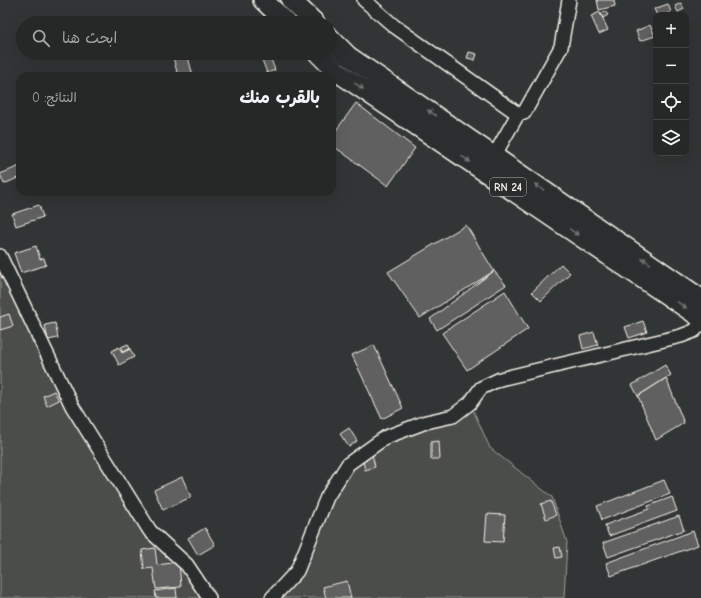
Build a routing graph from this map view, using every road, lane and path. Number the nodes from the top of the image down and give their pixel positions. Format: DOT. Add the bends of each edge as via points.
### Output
graph roads {
  1 [pos="263,0"];
  2 [pos="291,0"];
  3 [pos="364,0"];
  4 [pos="569,0"];
  5 [pos="280,16"];
  6 [pos="308,16"];
  7 [pos="336,44"];
  8 [pos="325,60"];
  9 [pos="524,113"];
  10 [pos="494,156"];
  11 [pos="0,256"];
  12 [pos="701,299"];
  13 [pos="701,318"];
  14 [pos="701,324"];
  15 [pos="209,598"];
  16 [pos="272,598"];
  1 -- 5 [label="highway"];
  2 -- 6 [label="highway"];
  3 -- 10 [label="street" via="394,26 518,114"];
  4 -- 9 [label="street" via="562,47"];
  10 -- 7 [label="highway, RN 24, one-way" via="348,56"];
  8 -- 13 [label="highway, RN 24, one-way" via="336,71"];
  12 -- 10 [label="highway, RN 24, one-way"];
  11 -- 15 [label="street" via="72,406 150,531 186,565"];
  14 -- 16 [label="street" via="694,331 681,336 500,379 481,388 470,403 453,416 426,422 386,437 348,464 327,497 297,571"];
}
